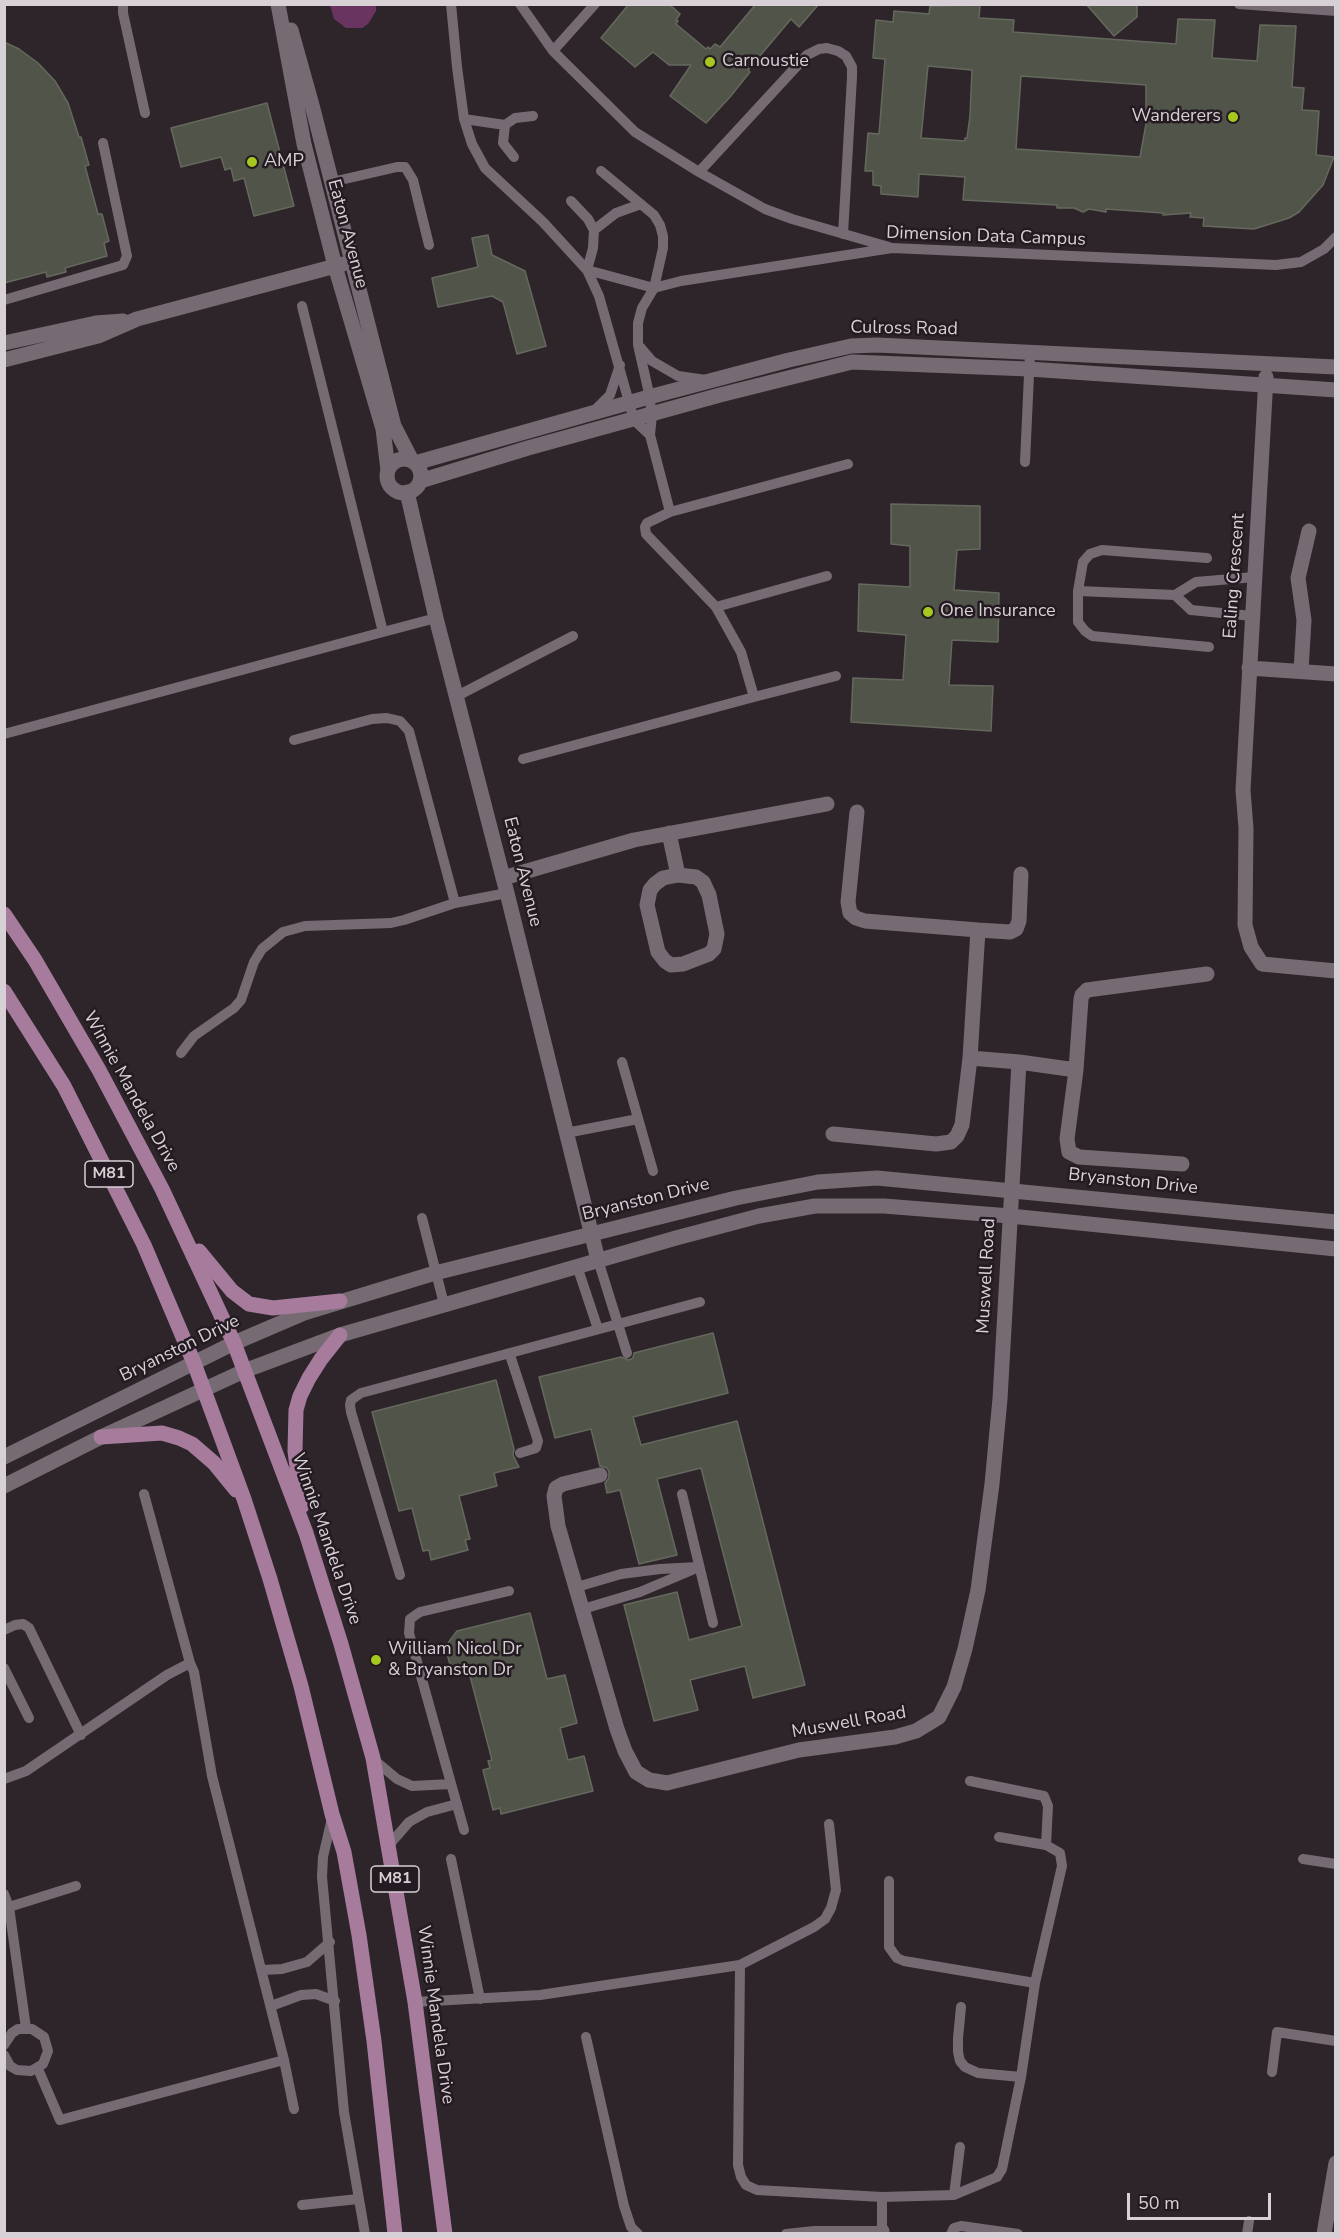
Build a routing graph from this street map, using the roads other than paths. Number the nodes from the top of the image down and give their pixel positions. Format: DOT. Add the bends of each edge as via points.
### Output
graph roads {
  1 [pos="123,4"];
  2 [pos="278,4"];
  3 [pos="283,4"];
  4 [pos="451,4"];
  5 [pos="520,4"];
  6 [pos="595,4"];
  7 [pos="1239,4"];
  8 [pos="1335,11"];
  9 [pos="553,51"];
  10 [pos="145,113"];
  11 [pos="533,116"];
  12 [pos="464,119"];
  13 [pos="506,125"];
  14 [pos="103,143"];
  15 [pos="514,157"];
  16 [pos="601,171"];
  17 [pos="699,172"];
  18 [pos="332,182"];
  19 [pos="571,201"];
  20 [pos="640,204"];
  21 [pos="594,230"];
  22 [pos="843,234"];
  23 [pos="1335,237"];
  24 [pos="429,245"];
  25 [pos="892,248"];
  26 [pos="352,262"];
  27 [pos="335,266"];
  28 [pos="587,270"];
  29 [pos="654,288"];
  30 [pos="4,300"];
  31 [pos="302,306"];
  32 [pos="138,319"];
  33 [pos="4,343"];
  34 [pos="638,345"];
  35 [pos="1030,353"];
  36 [pos="4,360"];
  37 [pos="620,364"];
  38 [pos="1267,365"];
  39 [pos="1335,367"];
  40 [pos="1029,369"];
  41 [pos="714,380"];
  42 [pos="1266,385"];
  43 [pos="1335,390"];
  44 [pos="649,397"];
  45 [pos="630,402"];
  46 [pos="590,414"];
  47 [pos="652,415"];
  48 [pos="634,420"];
  49 [pos="650,435"];
  50 [pos="414,462"];
  51 [pos="1025,462"];
  52 [pos="848,464"];
  53 [pos="388,470"];
  54 [pos="420,481"];
  55 [pos="407,492"];
  56 [pos="670,512"];
  57 [pos="1309,531"];
  58 [pos="1207,558"];
  59 [pos="827,576"];
  60 [pos="1255,577"];
  61 [pos="1078,591"];
  62 [pos="1175,595"];
  63 [pos="716,607"];
  64 [pos="1252,616"];
  65 [pos="436,618"];
  66 [pos="382,632"];
  67 [pos="573,636"];
  68 [pos="1209,647"];
  69 [pos="1249,668"];
  70 [pos="1301,672"];
  71 [pos="1335,675"];
  72 [pos="836,676"];
  73 [pos="457,696"];
  74 [pos="754,697"];
  75 [pos="4,734"];
  76 [pos="294,740"];
  77 [pos="522,759"];
  78 [pos="826,804"];
  79 [pos="857,812"];
  80 [pos="669,833"];
  81 [pos="678,874"];
  82 [pos="1021,874"];
  83 [pos="503,878"];
  84 [pos="507,893"];
  85 [pos="455,903"];
  86 [pos="4,914"];
  87 [pos="978,930"];
  88 [pos="1335,971"];
  89 [pos="1207,974"];
  90 [pos="4,992"];
  91 [pos="182,1053"];
  92 [pos="970,1058"];
  93 [pos="622,1062"];
  94 [pos="1020,1062"];
  95 [pos="1076,1070"];
  96 [pos="638,1119"];
  97 [pos="566,1133"];
  98 [pos="833,1134"];
  99 [pos="1182,1164"];
  100 [pos="653,1171"];
  101 [pos="1011,1190"];
  102 [pos="1010,1216"];
  103 [pos="422,1218"];
  104 [pos="1335,1222"];
  105 [pos="179,1225"];
  106 [pos="591,1234"];
  107 [pos="1335,1249"];
  108 [pos="598,1260"];
  109 [pos="577,1266"];
  110 [pos="435,1273"];
  111 [pos="340,1301"];
  112 [pos="700,1302"];
  113 [pos="444,1304"];
  114 [pos="619,1323"];
  115 [pos="598,1329"];
  116 [pos="340,1335"];
  117 [pos="234,1343"];
  118 [pos="627,1353"];
  119 [pos="510,1354"];
  120 [pos="195,1363"];
  121 [pos="244,1371"];
  122 [pos="203,1389"];
  123 [pos="101,1437"];
  124 [pos="520,1453"];
  125 [pos="4,1457"];
  126 [pos="600,1475"];
  127 [pos="4,1486"];
  128 [pos="144,1494"];
  129 [pos="682,1494"];
  130 [pos="244,1499"];
  131 [pos="306,1533"];
  132 [pos="698,1567"];
  133 [pos="400,1575"];
  134 [pos="577,1587"];
  135 [pos="509,1591"];
  136 [pos="583,1609"];
  137 [pos="713,1623"];
  138 [pos="4,1630"];
  139 [pos="190,1663"];
  140 [pos="4,1668"];
  141 [pos="29,1718"];
  142 [pos="81,1735"];
  143 [pos="373,1758"];
  144 [pos="4,1779"];
  145 [pos="970,1781"];
  146 [pos="451,1784"];
  147 [pos="457,1804"];
  148 [pos="332,1814"];
  149 [pos="829,1824"];
  150 [pos="464,1830"];
  151 [pos="999,1837"];
  152 [pos="389,1845"];
  153 [pos="1046,1845"];
  154 [pos="451,1859"];
  155 [pos="1303,1859"];
  156 [pos="1335,1864"];
  157 [pos="889,1881"];
  158 [pos="76,1886"];
  159 [pos="4,1894"];
  160 [pos="9,1907"];
  161 [pos="330,1942"];
  162 [pos="740,1965"];
  163 [pos="262,1970"];
  164 [pos="1035,1983"];
  165 [pos="480,1999"];
  166 [pos="335,2001"];
  167 [pos="415,2002"];
  168 [pos="271,2006"];
  169 [pos="961,2007"];
  170 [pos="26,2028"];
  171 [pos="6,2037"];
  172 [pos="586,2037"];
  173 [pos="1335,2041"];
  174 [pos="4,2055"];
  175 [pos="284,2060"];
  176 [pos="38,2069"];
  177 [pos="1272,2072"];
  178 [pos="1021,2077"];
  179 [pos="294,2109"];
  180 [pos="960,2146"];
  181 [pos="1335,2163"];
  182 [pos="954,2194"];
  183 [pos="882,2197"];
  184 [pos="358,2199"];
  185 [pos="302,2205"];
  186 [pos="1250,2221"];
  187 [pos="882,2232"];
  188 [pos="365,2234"];
  189 [pos="395,2234"];
  190 [pos="445,2234"];
  191 [pos="638,2234"];
  192 [pos="786,2234"];
  193 [pos="951,2234"];
  194 [pos="1018,2234"];
  195 [pos="1247,2234"];
  196 [pos="1324,2234"];
  1 -- 10 [label="lane"];
  2 -- 27 [label="street, Eaton Avenue" via="296,107"];
  3 -- 18 [label="street, Eaton Avenue"];
  4 -- 12 [label="lane"];
  5 -- 9 [label="lane"];
  6 -- 9 [label="lane"];
  7 -- 8 [label="lane"];
  9 -- 17 [label="lane" via="635,132"];
  11 -- 13 [label="lane" via="515,118"];
  12 -- 13 [label="lane"];
  12 -- 28 [label="lane" via="485,168"];
  13 -- 15 [label="lane" via="503,143"];
  14 -- 30 [label="lane" via="127,256 123,266"];
  16 -- 20 [label="lane"];
  17 -- 22 [label="lane" via="765,209"];
  17 -- 22 [label="lane" via="807,55 819,49 838,51 852,67"];
  18 -- 24 [label="lane" via="405,167 413,180"];
  18 -- 26 [label="street, Eaton Avenue"];
  19 -- 21 [label="lane"];
  20 -- 21 [label="lane" via="616,213"];
  20 -- 29 [label="lane" via="654,215 663,236"];
  21 -- 28 [label="lane"];
  22 -- 25 [label="lane"];
  23 -- 25 [label="lane, Dimension Data Campus" via="1324,249 1301,262 1276,266"];
  25 -- 29 [label="lane, Dimension Data Campus"];
  26 -- 27 [label="street"];
  26 -- 50 [label="street, Eaton Avenue" via="394,426"];
  27 -- 32 [label="street"];
  27 -- 53 [label="street, Eaton Avenue" via="383,429"];
  28 -- 29 [label="lane"];
  28 -- 37 [label="lane"];
  29 -- 34 [label="lane" via="642,308"];
  31 -- 66 [label="lane"];
  32 -- 33 [label="street" via="96,323"];
  32 -- 36 [label="street" via="98,336"];
  34 -- 41 [label="lane" via="652,361 678,376"];
  34 -- 44 [label="lane"];
  35 -- 38 [label="street, Culross Road"];
  35 -- 40 [label="lane"];
  35 -- 41 [label="street, Culross Road" via="863,345"];
  37 -- 45 [label="lane"];
  37 -- 46 [label="lane" via="610,395"];
  38 -- 39 [label="street, Culross Road"];
  38 -- 42 [label="street, Ealing Crescent"];
  40 -- 42 [label="street, Culross Road"];
  40 -- 47 [label="street, Culross Road" via="852,362"];
  40 -- 51 [label="lane"];
  41 -- 44 [label="street, Culross Road"];
  42 -- 43 [label="street, Culross Road"];
  42 -- 60 [label="street, Ealing Crescent"];
  44 -- 45 [label="street, Culross Road"];
  44 -- 47 [label="lane"];
  45 -- 46 [label="street, Culross Road"];
  45 -- 48 [label="lane"];
  46 -- 50 [label="street, Culross Road"];
  47 -- 48 [label="street, Culross Road"];
  47 -- 49 [label="lane"];
  48 -- 49 [label="lane"];
  48 -- 54 [label="street, Culross Road"];
  49 -- 56 [label="lane"];
  50 -- 53 [label="street" via="398,460"];
  50 -- 54 [label="street" via="421,471"];
  52 -- 56 [label="lane"];
  53 -- 55 [label="street" via="389,484"];
  54 -- 55 [label="street"];
  55 -- 65 [label="street, Eaton Avenue"];
  56 -- 63 [label="lane" via="647,523 646,534"];
  57 -- 70 [label="street" via="1298,578 1304,620"];
  58 -- 61 [label="lane" via="1102,550 1090,554 1083,562"];
  59 -- 63 [label="lane"];
  60 -- 62 [label="lane" via="1196,582"];
  60 -- 64 [label="street, Ealing Crescent"];
  61 -- 62 [label="lane"];
  61 -- 68 [label="lane" via="1078,622 1092,636"];
  62 -- 64 [label="lane" via="1191,610"];
  63 -- 74 [label="lane" via="741,652"];
  64 -- 69 [label="street, Ealing Crescent"];
  65 -- 66 [label="lane"];
  65 -- 73 [label="street, Eaton Avenue"];
  66 -- 75 [label="lane"];
  67 -- 73 [label="lane"];
  69 -- 70 [label="street"];
  69 -- 88 [label="street, Ealing Crescent" via="1243,790 1247,935 1263,964"];
  70 -- 71 [label="street"];
  72 -- 74 [label="lane"];
  73 -- 83 [label="street, Eaton Avenue"];
  74 -- 77 [label="lane"];
  76 -- 85 [label="lane" via="372,718 400,721 409,731"];
  78 -- 80 [label="street"];
  79 -- 87 [label="street" via="848,902 852,916 865,921"];
  80 -- 81 [label="street"];
  80 -- 83 [label="street"];
  81 -- 81 [label="street" via="703,882 717,934 714,950 709,954 683,964 671,964 658,952 647,905 655,884"];
  82 -- 87 [label="street" via="1016,929 1010,933"];
  83 -- 84 [label="street, Eaton Avenue"];
  84 -- 85 [label="lane"];
  84 -- 97 [label="street, Eaton Avenue"];
  85 -- 91 [label="lane" via="397,921 305,926 283,932 262,949 241,1000 194,1036"];
  86 -- 105 [label="main road, Winnie Mandela Drive / M81" via="99,1070"];
  87 -- 92 [label="street"];
  89 -- 95 [label="street" via="1087,990 1081,999"];
  90 -- 120 [label="main road, M81" via="64,1086 128,1211"];
  92 -- 94 [label="street"];
  92 -- 98 [label="street" via="962,1125 951,1142 936,1144"];
  93 -- 96 [label="lane"];
  94 -- 95 [label="street"];
  94 -- 101 [label="street, Muswell Road"];
  95 -- 99 [label="street" via="1067,1139 1069,1152 1079,1157"];
  96 -- 97 [label="lane"];
  96 -- 100 [label="lane"];
  97 -- 106 [label="street, Eaton Avenue"];
  101 -- 102 [label="street, Muswell Road"];
  101 -- 104 [label="street, Bryanston Drive"];
  101 -- 106 [label="street, Bryanston Drive" via="877,1178 835,1179"];
  102 -- 107 [label="street"];
  102 -- 108 [label="street" via="884,1206 815,1206 759,1216"];
  102 -- 136 [label="street, Muswell Road" via="998,1420 978,1590 954,1687 939,1717 916,1731 895,1737 799,1750 667,1783 649,1780 636,1772 625,1751"];
  103 -- 110 [label="lane"];
  105 -- 111 [label="main road" via="232,1291 249,1304 273,1308"];
  105 -- 117 [label="main road, Winnie Mandela Drive / M81"];
  106 -- 108 [label="street, Eaton Avenue"];
  106 -- 110 [label="street, Bryanston Drive"];
  108 -- 109 [label="street"];
  108 -- 114 [label="lane"];
  109 -- 113 [label="street"];
  109 -- 115 [label="lane"];
  110 -- 111 [label="street, Bryanston Drive"];
  110 -- 113 [label="lane"];
  111 -- 117 [label="street, Bryanston Drive"];
  112 -- 114 [label="lane"];
  113 -- 116 [label="street"];
  114 -- 115 [label="lane"];
  114 -- 118 [label="lane"];
  115 -- 119 [label="lane"];
  116 -- 121 [label="street"];
  116 -- 131 [label="main road" via="309,1378 296,1410 295,1451"];
  117 -- 120 [label="street, Bryanston Drive"];
  117 -- 121 [label="main road, Winnie Mandela Drive / M81"];
  119 -- 124 [label="lane" via="538,1441 536,1448"];
  119 -- 133 [label="lane" via="360,1393 351,1400 351,1412"];
  120 -- 122 [label="main road, M81"];
  120 -- 125 [label="street, Bryanston Drive"];
  121 -- 122 [label="street"];
  121 -- 131 [label="main road, Winnie Mandela Drive / M81"];
  122 -- 123 [label="street"];
  122 -- 130 [label="main road, M81"];
  123 -- 127 [label="street"];
  123 -- 130 [label="main road" via="162,1433 179,1438 214,1463"];
  126 -- 134 [label="street, Muswell Road" via="563,1484 556,1488 554,1496 558,1526"];
  128 -- 139 [label="lane"];
  129 -- 132 [label="lane"];
  130 -- 148 [label="main road, M81" via="301,1686"];
  131 -- 143 [label="main road, Winnie Mandela Drive / M81"];
  132 -- 134 [label="lane" via="621,1574"];
  132 -- 136 [label="lane" via="640,1592"];
  132 -- 137 [label="lane"];
  134 -- 136 [label="street, Muswell Road"];
  135 -- 146 [label="lane" via="420,1612 410,1619 409,1633"];
  138 -- 142 [label="lane" via="23,1624 29,1628"];
  139 -- 142 [label="lane"];
  139 -- 163 [label="lane" via="212,1776"];
  140 -- 141 [label="lane"];
  142 -- 144 [label="lane" via="26,1771"];
  143 -- 146 [label="lane" via="397,1779 412,1786"];
  143 -- 152 [label="main road, Winnie Mandela Drive / M81"];
  145 -- 153 [label="lane" via="1044,1796 1048,1806"];
  146 -- 147 [label="lane"];
  147 -- 150 [label="lane"];
  147 -- 152 [label="lane" via="427,1812 409,1822"];
  148 -- 161 [label="lane" via="322,1876"];
  148 -- 189 [label="main road, M81" via="344,1852 359,1935"];
  149 -- 162 [label="lane" via="836,1890 825,1919"];
  151 -- 153 [label="lane"];
  152 -- 167 [label="main road, Winnie Mandela Drive / M81"];
  153 -- 164 [label="lane" via="1060,1853 1062,1866"];
  154 -- 165 [label="lane"];
  155 -- 156 [label="lane"];
  157 -- 164 [label="lane" via="889,1947 897,1958"];
  158 -- 160 [label="lane"];
  159 -- 160 [label="lane"];
  160 -- 170 [label="lane"];
  161 -- 163 [label="lane" via="307,1962"];
  161 -- 166 [label="lane"];
  162 -- 165 [label="lane" via="540,1995"];
  162 -- 183 [label="lane" via="741,2177 746,2185 757,2190"];
  163 -- 168 [label="lane"];
  164 -- 178 [label="lane"];
  165 -- 167 [label="lane"];
  166 -- 168 [label="lane" via="316,1994 301,1995"];
  166 -- 184 [label="lane" via="344,2112"];
  167 -- 190 [label="main road, Winnie Mandela Drive / M81"];
  168 -- 175 [label="lane"];
  169 -- 178 [label="lane" via="958,2052 965,2067 978,2073"];
  170 -- 171 [label="lane"];
  170 -- 176 [label="lane" via="39,2032 47,2044 46,2058"];
  172 -- 191 [label="lane" via="624,2206 631,2227"];
  173 -- 177 [label="lane" via="1277,2032"];
  174 -- 176 [label="lane" via="17,2070"];
  175 -- 176 [label="lane" via="60,2120"];
  175 -- 179 [label="lane"];
  178 -- 182 [label="lane" via="1002,2169 997,2177"];
  180 -- 182 [label="lane"];
  181 -- 196 [label="street"];
  182 -- 183 [label="lane"];
  183 -- 187 [label="lane"];
  184 -- 185 [label="lane"];
  184 -- 188 [label="lane"];
  186 -- 195 [label="lane"];
  187 -- 192 [label="lane"];
  193 -- 194 [label="lane" via="961,2226"];
}
